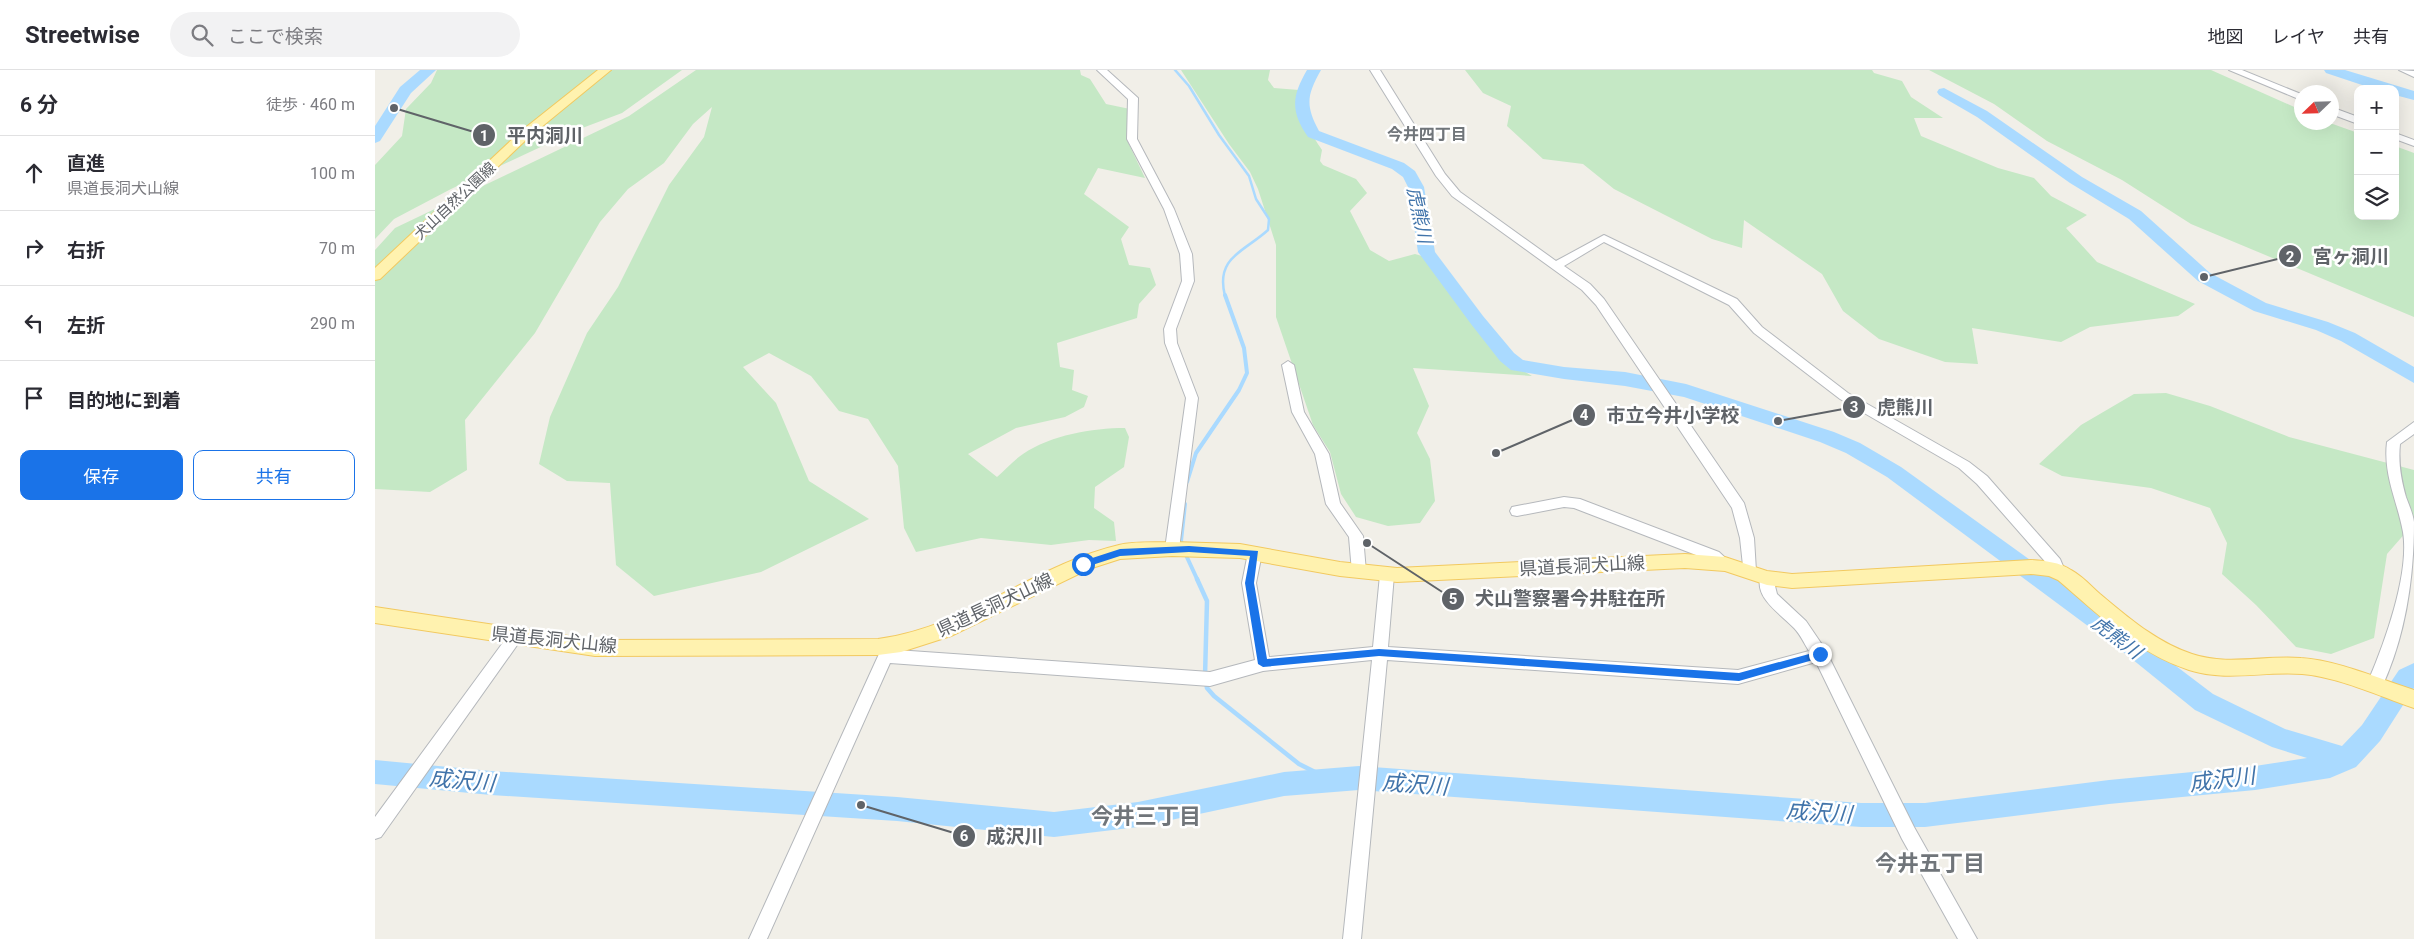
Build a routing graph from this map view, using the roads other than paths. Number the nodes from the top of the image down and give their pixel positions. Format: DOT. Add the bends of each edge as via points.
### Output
graph roads {
  1 [pos="605,70"];
  2 [pos="1102,70"];
  3 [pos="1375,70"];
  4 [pos="2233,70"];
  5 [pos="2404,70"];
  6 [pos="2414,74"];
  7 [pos="2294,94"];
  8 [pos="2339,113"];
  9 [pos="2354,119"];
  10 [pos="2399,137"];
  11 [pos="2414,142"];
  12 [pos="1557,266"];
  13 [pos="375,276"];
  14 [pos="1288,365"];
  15 [pos="1661,392"];
  16 [pos="2414,428"];
  17 [pos="1517,511"];
  18 [pos="1181,549"];
  19 [pos="1255,553"];
  20 [pos="1725,564"];
  21 [pos="1749,571"];
  22 [pos="1359,572"];
  23 [pos="2058,572"];
  24 [pos="1387,575"];
  25 [pos="1767,578"];
  26 [pos="375,615"];
  27 [pos="515,636"];
  28 [pos="888,651"];
  29 [pos="1379,653"];
  30 [pos="1820,654"];
  31 [pos="1263,664"];
  32 [pos="2375,684"];
  33 [pos="2414,698"];
  34 [pos="375,832"];
  35 [pos="758,939"];
  36 [pos="1352,939"];
  37 [pos="1969,939"];
  1 -- 13 [label="main road, 犬山自然公園線" via="525,135"];
  2 -- 18 [label="street" via="1133,98 1132,139 1169,209 1186,254 1188,281 1170,330 1171,343 1192,398"];
  3 -- 12 [label="street" via="1441,176 1456,194"];
  4 -- 7 [label="street"];
  5 -- 6 [label="street"];
  8 -- 9 [label="street"];
  10 -- 11 [label="street"];
  12 -- 15 [label="street" via="1600,302"];
  12 -- 23 [label="street" via="1604,238 1733,302 1758,330 1844,396 1964,465 1982,480 2055,563"];
  14 -- 22 [label="street" via="1298,412 1322,454 1333,504 1356,536"];
  15 -- 21 [label="street" via="1739,507 1747,538"];
  16 -- 32 [label="street" via="2394,442 2391,457 2410,533 2411,569 2389,653"];
  17 -- 20 [label="street" via="1575,503 1714,556"];
  18 -- 19 [label="main road, 県道長洞犬山線"];
  18 -- 28 [label="main road, 県道長洞犬山線" via="1120,552 1105,557 1048,580 944,630"];
  19 -- 22 [label="main road, 県道長洞犬山線"];
  19 -- 31 [label="street" via="1249,583"];
  20 -- 21 [label="main road, 県道長洞犬山線"];
  20 -- 24 [label="main road, 県道長洞犬山線" via="1676,561"];
  21 -- 25 [label="main road, 県道長洞犬山線"];
  22 -- 24 [label="main road, 県道長洞犬山線"];
  23 -- 25 [label="main road, 県道長洞犬山線" via="2022,567 1792,581"];
  23 -- 32 [label="main road, 県道長洞犬山線" via="2139,636 2191,662 2228,669 2278,664 2304,666"];
  24 -- 29 [label="street"];
  25 -- 30 [label="street" via="1772,598 1801,625"];
  26 -- 27 [label="main road, 県道長洞犬山線"];
  27 -- 28 [label="main road, 県道長洞犬山線" via="595,648"];
  27 -- 34 [label="street"];
  28 -- 31 [label="street" via="1203,678"];
  28 -- 35 [label="street"];
  29 -- 30 [label="street" via="1739,677"];
  29 -- 31 [label="street"];
  29 -- 36 [label="street"];
  30 -- 37 [label="street" via="1908,833"];
  32 -- 33 [label="main road, 県道長洞犬山線"];
}
